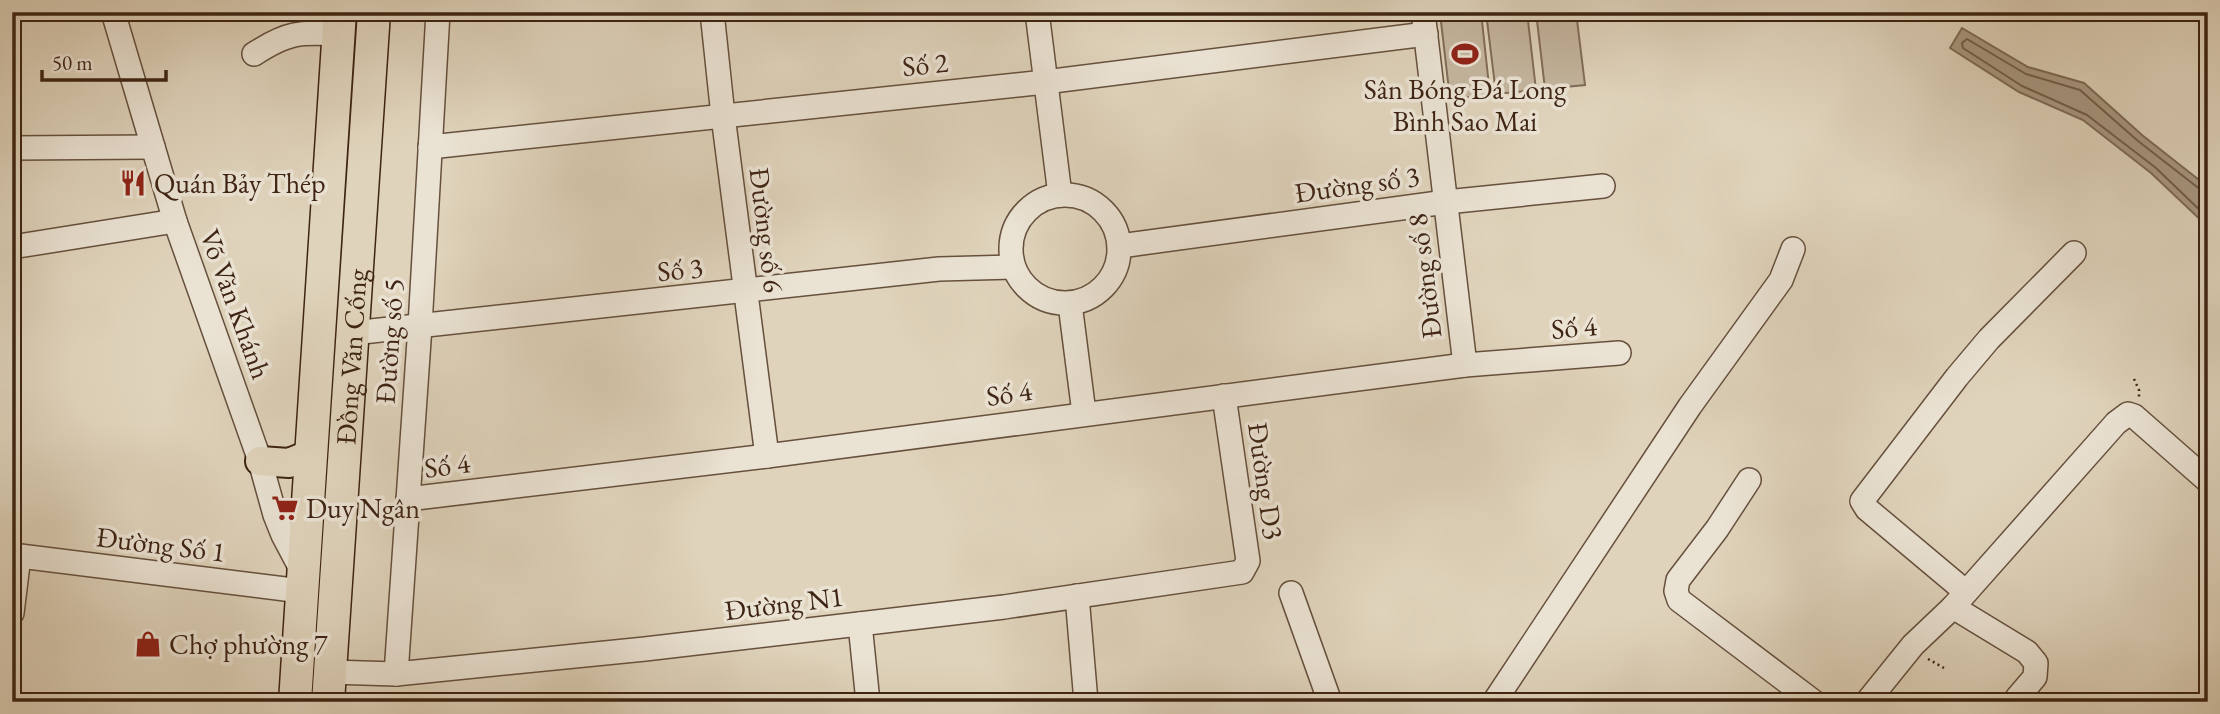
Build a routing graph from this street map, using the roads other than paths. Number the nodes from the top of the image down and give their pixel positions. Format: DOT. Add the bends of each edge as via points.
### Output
graph roads {
  1 [pos="113,12"];
  2 [pos="438,12"];
  3 [pos="712,12"];
  4 [pos="1037,12"];
  5 [pos="339,23"];
  6 [pos="1425,23"];
  7 [pos="374,25"];
  8 [pos="254,54"];
  9 [pos="1045,82"];
  10 [pos="723,116"];
  11 [pos="152,147"];
  12 [pos="429,147"];
  13 [pos="12,148"];
  14 [pos="1604,186"];
  15 [pos="1060,195"];
  16 [pos="1446,202"];
  17 [pos="175,221"];
  18 [pos="1120,246"];
  19 [pos="12,247"];
  20 [pos="1793,249"];
  21 [pos="2074,253"];
  22 [pos="1013,267"];
  23 [pos="745,292"];
  24 [pos="1070,304"];
  25 [pos="420,326"];
  26 [pos="353,333"];
  27 [pos="1619,353"];
  28 [pos="1465,365"];
  29 [pos="1224,396"];
  30 [pos="1084,413"];
  31 [pos="311,454"];
  32 [pos="767,456"];
  33 [pos="260,461"];
  34 [pos="1749,480"];
  35 [pos="2208,481"];
  36 [pos="408,499"];
  37 [pos="15,555"];
  38 [pos="1242,572"];
  39 [pos="302,581"];
  40 [pos="1291,593"];
  41 [pos="1077,596"];
  42 [pos="1959,599"];
  43 [pos="12,613"];
  44 [pos="860,624"];
  45 [pos="396,674"];
  46 [pos="329,687"];
  47 [pos="2017,698"];
  48 [pos="295,702"];
  49 [pos="867,702"];
  50 [pos="1086,702"];
  51 [pos="1329,702"];
  52 [pos="1494,702"];
  53 [pos="1814,702"];
  54 [pos="1867,702"];
  1 -- 11 [label="street, Võ Văn Khánh"];
  2 -- 12 [label="street, Đường số 5"];
  3 -- 10 [label="street, Đường số 6"];
  4 -- 9 [label="street"];
  5 -- 7 [label="highway"];
  5 -- 8 [label="street" via="287,35"];
  5 -- 31 [label="highway, Đồng Văn Cống"];
  6 -- 9 [label="street, Số 2"];
  6 -- 16 [label="street, Đường số 8"];
  7 -- 26 [label="highway, Đồng Văn Cống"];
  9 -- 10 [label="street, Số 2"];
  9 -- 15 [label="street"];
  10 -- 12 [label="street, Số 2"];
  10 -- 23 [label="street, Đường số 6"];
  11 -- 13 [label="street"];
  11 -- 17 [label="street, Võ Văn Khánh"];
  12 -- 25 [label="street, Đường số 5"];
  14 -- 16 [label="street, Đường số 3"];
  15 -- 18 [label="street" via="1086,200 1107,214"];
  15 -- 22 [label="street" via="1041,200 1014,228 1010,247"];
  16 -- 18 [label="street, Đường số 3"];
  16 -- 28 [label="street, Đường số 8"];
  17 -- 19 [label="street"];
  17 -- 33 [label="street, Võ Văn Khánh"];
  18 -- 24 [label="street" via="1107,285 1090,298"];
  20 -- 52 [label="street" via="1781,280 1690,406"];
  21 -- 42 [label="street" via="1981,349 1861,501"];
  22 -- 23 [label="street, Số 3" via="939,270"];
  22 -- 24 [label="street" via="1026,287 1046,301"];
  23 -- 25 [label="street, Số 3"];
  23 -- 32 [label="street, Đường số 6"];
  24 -- 30 [label="street"];
  25 -- 26 [label="street, Số 3"];
  25 -- 36 [label="street, Đường số 5"];
  26 -- 46 [label="highway, Đồng Văn Cống"];
  27 -- 28 [label="street, Số 4"];
  28 -- 29 [label="street, Số 4"];
  29 -- 30 [label="street, Số 4"];
  29 -- 38 [label="street, Đường D3" via="1248,561"];
  30 -- 32 [label="street, Số 4"];
  31 -- 33 [label="main road" via="289,463"];
  31 -- 39 [label="highway, Đồng Văn Cống"];
  32 -- 36 [label="street, Số 4"];
  33 -- 39 [label="street, Võ Văn Khánh"];
  34 -- 53 [label="street" via="1678,580 1676,591 1679,600"];
  35 -- 42 [label="street" via="2127,414"];
  36 -- 45 [label="street, Đường số 5"];
  37 -- 39 [label="street, Đường Số 1"];
  37 -- 43 [label="street"];
  38 -- 41 [label="street, Đường N1"];
  39 -- 48 [label="highway, Đồng Văn Cống"];
  40 -- 51 [label="street"];
  41 -- 44 [label="street, Đường N1"];
  41 -- 50 [label="street"];
  42 -- 47 [label="street" via="2036,663 2035,677"];
  42 -- 54 [label="street" via="1913,645"];
  44 -- 45 [label="street, Đường N1"];
  44 -- 49 [label="street"];
  45 -- 46 [label="street, Đường N1"];
}
